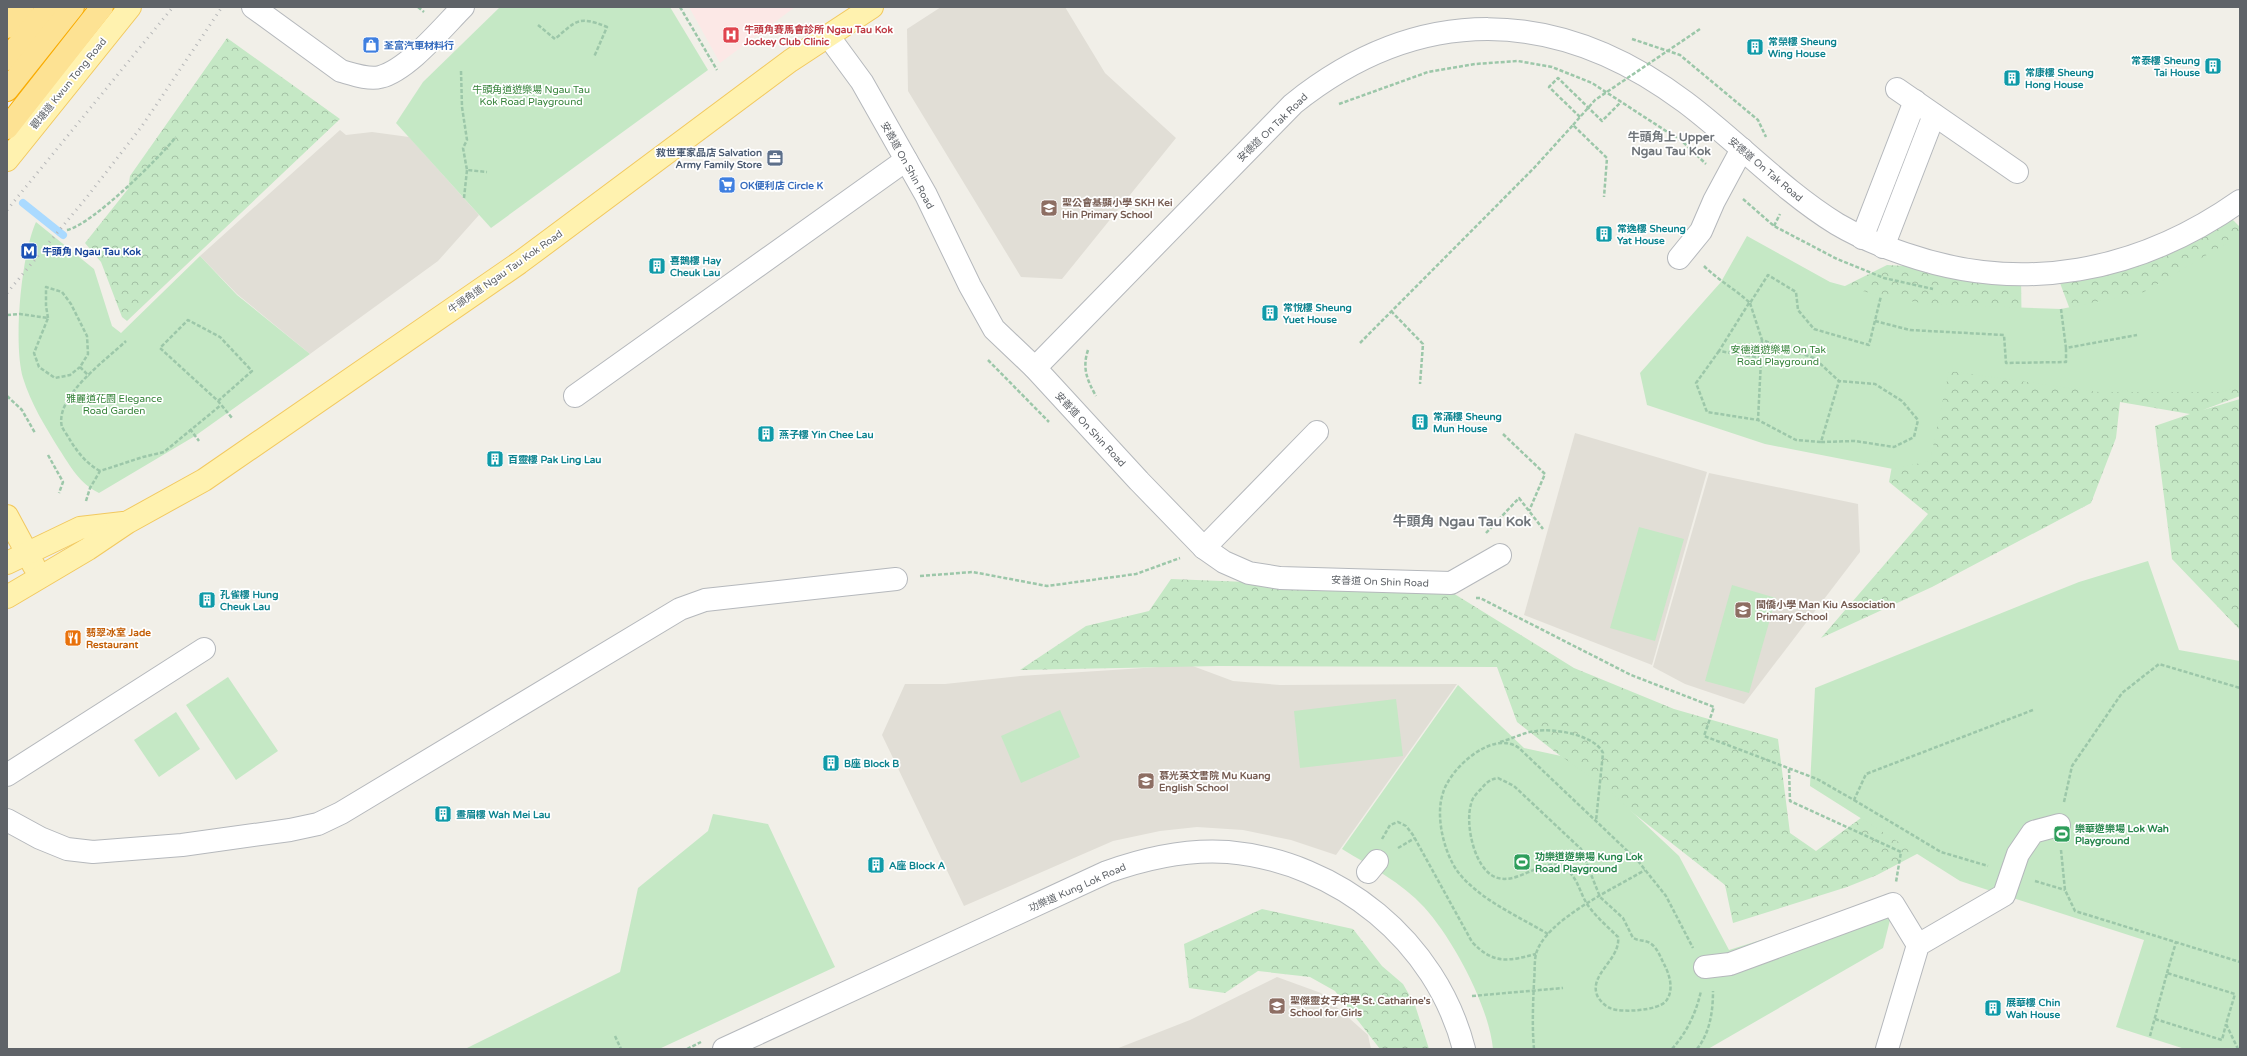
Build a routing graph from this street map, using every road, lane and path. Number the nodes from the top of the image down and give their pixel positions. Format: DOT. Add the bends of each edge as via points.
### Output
graph roads {
  1 [pos="23,7"];
  2 [pos="49,7"];
  3 [pos="74,7"];
  4 [pos="102,7"];
  5 [pos="130,7"];
  6 [pos="254,7"];
  7 [pos="463,7"];
  8 [pos="680,7"];
  9 [pos="872,7"];
  10 [pos="538,25"];
  11 [pos="7,27"];
  12 [pos="1700,29"];
  13 [pos="829,37"];
  14 [pos="1627,38"];
  15 [pos="594,57"];
  16 [pos="7,59"];
  17 [pos="717,70"];
  18 [pos="461,71"];
  19 [pos="1897,89"];
  20 [pos="7,90"];
  21 [pos="1621,102"];
  22 [pos="1915,102"];
  23 [pos="1332,106"];
  24 [pos="1934,115"];
  25 [pos="1580,117"];
  26 [pos="1573,124"];
  27 [pos="7,128"];
  28 [pos="176,137"];
  29 [pos="1767,139"];
  30 [pos="1742,149"];
  31 [pos="7,160"];
  32 [pos="906,160"];
  33 [pos="467,170"];
  34 [pos="487,172"];
  35 [pos="2017,172"];
  36 [pos="1724,182"];
  37 [pos="1604,197"];
  38 [pos="464,198"];
  39 [pos="2240,201"];
  40 [pos="67,230"];
  41 [pos="1862,238"];
  42 [pos="1883,247"];
  43 [pos="1683,254"];
  44 [pos="1936,290"];
  45 [pos="1881,296"];
  46 [pos="1750,302"];
  47 [pos="2061,309"];
  48 [pos="1391,311"];
  49 [pos="7,315"];
  50 [pos="48,318"];
  51 [pos="1875,321"];
  52 [pos="2137,335"];
  53 [pos="1762,340"];
  54 [pos="126,341"];
  55 [pos="1360,343"];
  56 [pos="1092,344"];
  57 [pos="2066,348"];
  58 [pos="1719,351"];
  59 [pos="1762,358"];
  60 [pos="80,367"];
  61 [pos="1035,368"];
  62 [pos="89,376"];
  63 [pos="1839,382"];
  64 [pos="1420,384"];
  65 [pos="7,396"];
  66 [pos="575,396"];
  67 [pos="218,401"];
  68 [pos="1102,402"];
  69 [pos="221,405"];
  70 [pos="232,418"];
  71 [pos="1758,420"];
  72 [pos="190,429"];
  73 [pos="1317,432"];
  74 [pos="35,433"];
  75 [pos="1503,434"];
  76 [pos="199,441"];
  77 [pos="1821,442"];
  78 [pos="48,455"];
  79 [pos="100,472"];
  80 [pos="59,493"];
  81 [pos="86,501"];
  82 [pos="1529,511"];
  83 [pos="7,516"];
  84 [pos="128,522"];
  85 [pos="1544,529"];
  86 [pos="1482,538"];
  87 [pos="1204,548"];
  88 [pos="27,553"];
  89 [pos="1500,555"];
  90 [pos="1184,556"];
  91 [pos="7,563"];
  92 [pos="41,577"];
  93 [pos="896,579"];
  94 [pos="7,597"];
  95 [pos="1480,598"];
  96 [pos="204,649"];
  97 [pos="2240,688"];
  98 [pos="2033,710"];
  99 [pos="1498,743"];
  100 [pos="1789,769"];
  101 [pos="7,775"];
  102 [pos="1854,800"];
  103 [pos="7,820"];
  104 [pos="1596,821"];
  105 [pos="2059,825"];
  106 [pos="1901,852"];
  107 [pos="1941,852"];
  108 [pos="1372,866"];
  109 [pos="1600,897"];
  110 [pos="1588,904"];
  111 [pos="1548,934"];
  112 [pos="2176,942"];
  113 [pos="1918,945"];
  114 [pos="1536,954"];
  115 [pos="2240,962"];
  116 [pos="1705,967"];
  117 [pos="2167,973"];
  118 [pos="1564,988"];
  119 [pos="1534,990"];
  120 [pos="1472,996"];
  121 [pos="2155,1019"];
  122 [pos="2226,1024"];
  123 [pos="614,1036"];
  124 [pos="2150,1036"];
  125 [pos="621,1049"];
  126 [pos="724,1049"];
  127 [pos="1464,1049"];
  128 [pos="1534,1049"];
  129 [pos="1697,1049"];
  130 [pos="1887,1049"];
  131 [pos="2238,1049"];
  1 -- 11 [label="highway"];
  2 -- 16 [label="highway"];
  3 -- 20 [label="highway"];
  4 -- 27 [label="highway, 觀塘道 Kwun Tong Road"];
  5 -- 31 [label="main road, 觀塘道 Kwun Tong Road"];
  6 -- 7 [label="street" via="341,71 379,77 402,68"];
  8 -- 17 [label="path"];
  9 -- 13 [label="main road, 牛頭角道 Ngau Tau Kok Road"];
  10 -- 15 [label="path" via="555,39 574,22 587,20 606,27"];
  12 -- 25 [label="path, bridge" via="1595,100"];
  13 -- 32 [label="street, 安善道 On Shin Road" via="862,82"];
  13 -- 84 [label="main road, 牛頭角道 Ngau Tau Kok Road" via="790,61 519,263 204,480"];
  14 -- 29 [label="path" via="1680,55 1758,120"];
  18 -- 33 [label="path" via="462,107 467,140 463,148"];
  19 -- 22 [label="street"];
  21 -- 23 [label="path" via="1592,83 1552,67 1518,61 1475,64 1428,72"];
  21 -- 25 [label="path" via="1602,121 1558,78 1549,87"];
  21 -- 36 [label="path" via="1683,142"];
  22 -- 24 [label="street"];
  22 -- 41 [label="street"];
  24 -- 35 [label="street"];
  24 -- 42 [label="street"];
  25 -- 26 [label="path, bridge"];
  26 -- 37 [label="path" via="1607,158"];
  26 -- 48 [label="path" via="1534,168"];
  28 -- 40 [label="path" via="112,200 74,228"];
  30 -- 36 [label="street"];
  30 -- 41 [label="street, 安德道 On Tak Road" via="1816,210"];
  30 -- 61 [label="street, 安德道 On Tak Road" via="1686,102 1657,82 1606,54 1563,38 1508,29 1481,29 1430,35 1397,44 1345,67 1293,104"];
  32 -- 61 [label="street, 安善道 On Shin Road" via="994,329"];
  32 -- 66 [label="street"];
  33 -- 34 [label="path"];
  33 -- 38 [label="path"];
  36 -- 43 [label="street" via="1701,232"];
  36 -- 44 [label="path" via="1774,226 1837,259 1884,278"];
  39 -- 42 [label="street, 安德道 On Tak Road" via="2198,228 2152,250 2099,267 2070,272 2020,274 1967,270"];
  41 -- 42 [label="street, 安德道 On Tak Road"];
  43 -- 46 [label="path"];
  45 -- 51 [label="path"];
  46 -- 51 [label="path" via="1768,275 1796,292 1798,310 1814,329 1869,344"];
  46 -- 53 [label="path"];
  46 -- 58 [label="path"];
  47 -- 57 [label="path"];
  48 -- 55 [label="path"];
  48 -- 64 [label="path" via="1423,344"];
  49 -- 50 [label="path"];
  50 -- 60 [label="path" via="34,353 39,367 55,378 70,375"];
  50 -- 60 [label="path" via="46,287 62,292 87,336 88,354"];
  51 -- 57 [label="path" via="1910,330 2004,335 2006,363 2066,362"];
  52 -- 57 [label="path"];
  53 -- 59 [label="path"];
  53 -- 63 [label="path" via="1814,358"];
  54 -- 62 [label="path"];
  56 -- 68 [label="path" via="1086,358 1086,376"];
  58 -- 59 [label="path"];
  58 -- 71 [label="path" via="1696,383 1707,412"];
  59 -- 71 [label="path"];
  60 -- 62 [label="path"];
  61 -- 87 [label="street, 安善道 On Shin Road"];
  62 -- 79 [label="path" via="69,395 63,409 62,427 77,451"];
  63 -- 77 [label="path"];
  63 -- 77 [label="path" via="1875,384 1902,401 1918,420 1914,437 1894,447 1855,441"];
  65 -- 74 [label="path" via="22,410"];
  67 -- 67 [label="path" via="252,371 220,337 188,320 160,348"];
  67 -- 69 [label="path"];
  69 -- 70 [label="path"];
  69 -- 72 [label="path"];
  71 -- 77 [label="path" via="1796,440"];
  72 -- 76 [label="path"];
  72 -- 79 [label="path" via="164,452"];
  73 -- 87 [label="street"];
  75 -- 82 [label="path" via="1546,474"];
  78 -- 80 [label="path" via="63,482"];
  79 -- 81 [label="path"];
  82 -- 85 [label="path"];
  82 -- 86 [label="path" via="1519,498"];
  83 -- 88 [label="main road"];
  84 -- 88 [label="main road, 牛頭角道 Ngau Tau Kok Road" via="80,528"];
  84 -- 92 [label="main road, 牛頭角道 Ngau Tau Kok Road"];
  87 -- 89 [label="street, 安善道 On Shin Road" via="1224,562 1249,573 1280,578 1451,583"];
  88 -- 91 [label="main road, 牛頭角道 Ngau Tau Kok Road"];
  88 -- 92 [label="main road"];
  90 -- 93 [label="path" via="1136,574 1047,586 973,572 939,573"];
  92 -- 94 [label="main road, 牛頭角道 Ngau Tau Kok Road"];
  93 -- 103 [label="street" via="705,600 680,609 348,809 318,824 182,845 92,852 67,849"];
  95 -- 100 [label="path" via="1631,675 1714,707 1704,736"];
  96 -- 101 [label="street"];
  97 -- 105 [label="path" via="2159,664 2122,694 2072,766"];
  98 -- 102 [label="path" via="1866,774"];
  99 -- 104 [label="path" via="1513,743 1520,748"];
  99 -- 104 [label="path" via="1536,730 1554,731 1596,742 1603,753"];
  99 -- 111 [label="path" via="1470,756 1451,777 1443,793 1440,809 1443,834 1455,866 1470,885 1483,896"];
  100 -- 102 [label="path" via="1817,779"];
  100 -- 106 [label="path" via="1790,801"];
  102 -- 107 [label="path"];
  104 -- 109 [label="path" via="1645,870"];
  105 -- 112 [label="path" via="2065,890 2076,910"];
  105 -- 113 [label="street" via="2033,832 2018,854 2004,895"];
  108 -- 114 [label="path" via="1383,835 1390,825 1398,822 1406,826 1413,834 1472,942 1482,953 1507,961"];
  109 -- 110 [label="path"];
  109 -- 110 [label="path" via="1623,918 1633,938 1656,948 1670,975 1666,1001 1659,1006 1624,1010 1610,1008 1602,1002 1597,994 1598,978 1616,954 1618,937"];
  109 -- 110 [label="path" via="1581,848 1514,786 1498,778 1486,783 1471,803 1469,817 1470,834 1484,868 1494,877 1511,879 1557,864 1572,875"];
  110 -- 111 [label="path" via="1567,916"];
  111 -- 114 [label="path"];
  112 -- 115 [label="path"];
  112 -- 117 [label="path"];
  113 -- 116 [label="street" via="1893,904 1730,964"];
  113 -- 130 [label="street"];
  114 -- 119 [label="path"];
  116 -- 129 [label="path" via="1713,992 1713,1005 1703,1042"];
  117 -- 121 [label="path"];
  117 -- 122 [label="path" via="2235,994"];
  118 -- 119 [label="path, bridge"];
  119 -- 120 [label="path, bridge"];
  119 -- 128 [label="path"];
  121 -- 122 [label="path" via="2222,1040"];
  121 -- 124 [label="path"];
  122 -- 131 [label="path"];
  123 -- 125 [label="path"];
  126 -- 127 [label="street, 功樂道 Kung Lok Road" via="1107,872 1154,857 1203,852 1234,853 1276,860 1322,878 1364,902 1401,935 1431,974 1454,1018"];
}
